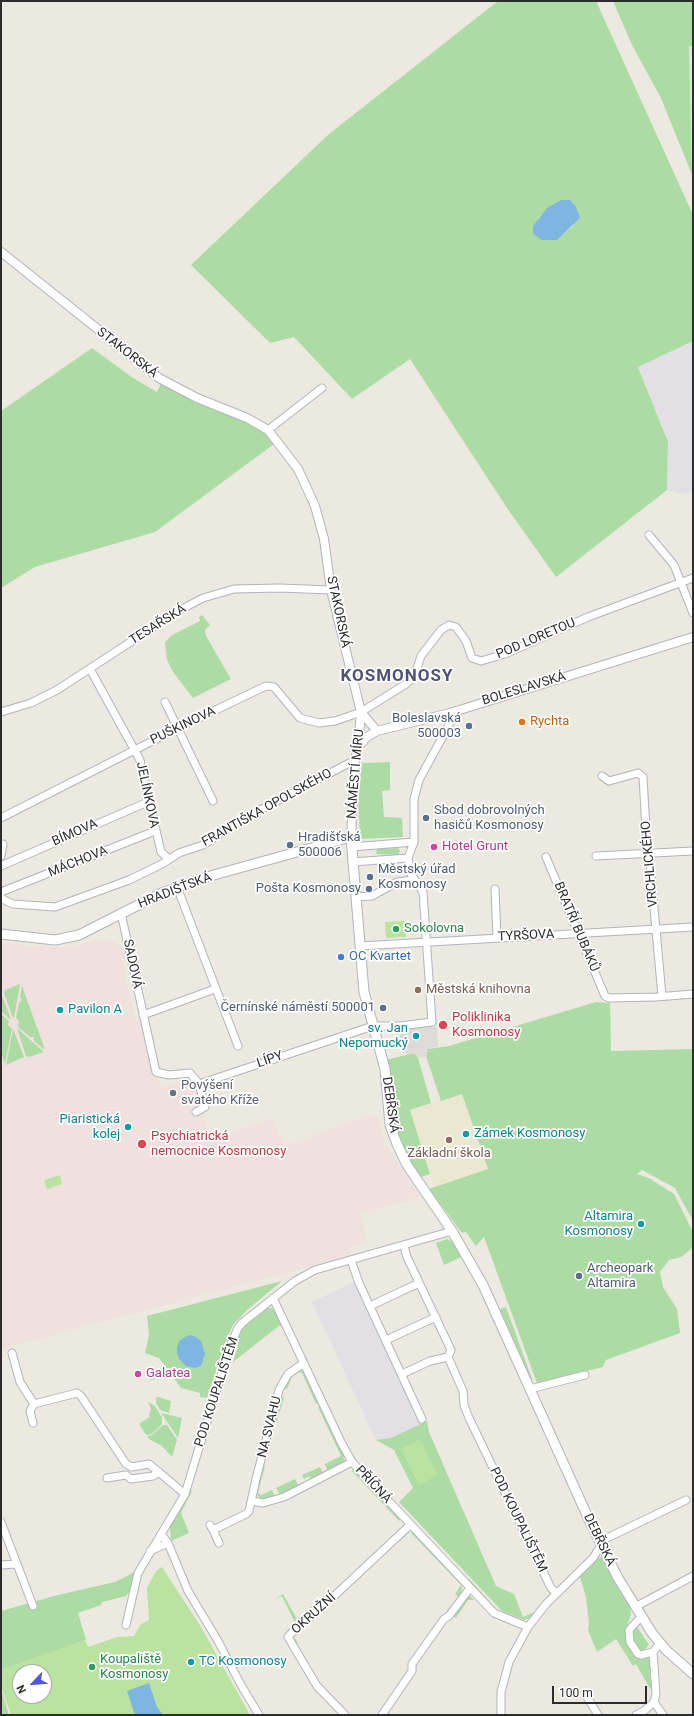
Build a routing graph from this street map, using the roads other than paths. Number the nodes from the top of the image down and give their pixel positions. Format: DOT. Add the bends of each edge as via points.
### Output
graph roads {
  1 [pos="1,252"];
  2 [pos="322,388"];
  3 [pos="268,430"];
  4 [pos="649,535"];
  5 [pos="693,578"];
  6 [pos="680,583"];
  7 [pos="331,590"];
  8 [pos="693,613"];
  9 [pos="693,637"];
  10 [pos="90,669"];
  11 [pos="165,702"];
  12 [pos="1,712"];
  13 [pos="361,712"];
  14 [pos="450,712"];
  15 [pos="178,728"];
  16 [pos="377,731"];
  17 [pos="358,747"];
  18 [pos="136,750"];
  19 [pos="355,760"];
  20 [pos="602,776"];
  21 [pos="150,800"];
  22 [pos="213,801"];
  23 [pos="1,818"];
  24 [pos="155,831"];
  25 [pos="351,837"];
  26 [pos="414,842"];
  27 [pos="3,844"];
  28 [pos="351,847"];
  29 [pos="693,851"];
  30 [pos="649,853"];
  31 [pos="1,856"];
  32 [pos="596,856"];
  33 [pos="546,857"];
  34 [pos="408,858"];
  35 [pos="168,859"];
  36 [pos="352,862"];
  37 [pos="1,866"];
  38 [pos="414,880"];
  39 [pos="177,887"];
  40 [pos="495,889"];
  41 [pos="1,892"];
  42 [pos="1,897"];
  43 [pos="356,897"];
  44 [pos="121,913"];
  45 [pos="693,927"];
  46 [pos="656,929"];
  47 [pos="578,933"];
  48 [pos="1,934"];
  49 [pos="497,937"];
  50 [pos="426,942"];
  51 [pos="360,946"];
  52 [pos="215,989"];
  53 [pos="693,994"];
  54 [pos="662,996"];
  55 [pos="143,1015"];
  56 [pos="373,1026"];
  57 [pos="238,1046"];
  58 [pos="199,1084"];
  59 [pos="196,1112"];
  60 [pos="452,1231"];
  61 [pos="404,1246"];
  62 [pos="352,1260"];
  63 [pos="419,1283"];
  64 [pos="273,1298"];
  65 [pos="370,1306"];
  66 [pos="436,1317"];
  67 [pos="386,1340"];
  68 [pos="12,1353"];
  69 [pos="448,1357"];
  70 [pos="304,1363"];
  71 [pos="402,1374"];
  72 [pos="585,1375"];
  73 [pos="530,1389"];
  74 [pos="34,1404"];
  75 [pos="422,1419"];
  76 [pos="33,1423"];
  77 [pos="352,1462"];
  78 [pos="159,1472"];
  79 [pos="107,1478"];
  80 [pos="185,1494"];
  81 [pos="686,1500"];
  82 [pos="252,1501"];
  83 [pos="1,1522"];
  84 [pos="410,1525"];
  85 [pos="161,1534"];
  86 [pos="168,1543"];
  87 [pos="219,1543"];
  88 [pos="602,1545"];
  89 [pos="150,1551"];
  90 [pos="16,1564"];
  91 [pos="1,1565"];
  92 [pos="693,1576"];
  93 [pos="470,1588"];
  94 [pos="556,1593"];
  95 [pos="33,1606"];
  96 [pos="635,1607"];
  97 [pos="641,1617"];
  98 [pos="126,1625"];
  99 [pos="528,1628"];
  100 [pos="660,1643"];
  101 [pos="653,1652"];
  102 [pos="693,1674"];
  103 [pos="587,1698"];
  104 [pos="654,1702"];
  105 [pos="259,1715"];
  106 [pos="346,1715"];
  107 [pos="382,1715"];
  108 [pos="501,1715"];
  109 [pos="598,1715"];
  110 [pos="636,1715"];
  111 [pos="663,1715"];
  1 -- 3 [label="street, STAKORSKÁ" via="159,378"];
  2 -- 3 [label="street"];
  3 -- 7 [label="street, STAKORSKÁ" via="298,469 315,506 328,559"];
  4 -- 6 [label="street" via="674,565"];
  5 -- 6 [label="street, POD LORETOU"];
  6 -- 8 [label="street"];
  6 -- 13 [label="street, POD LORETOU" via="588,617 506,654 481,662 472,658 466,642 456,627 449,625 441,630 421,656 419,668 406,684"];
  7 -- 10 [label="street, TESAŘSKÁ" via="234,589 203,598 178,611"];
  7 -- 13 [label="street, STAKORSKÁ"];
  9 -- 14 [label="street, BOLESLAVSKÁ"];
  10 -- 12 [label="street, TESAŘSKÁ" via="43,698"];
  10 -- 18 [label="street, JELÍNKOVA"];
  11 -- 15 [label="street"];
  13 -- 15 [label="street, PUŠKINOVA" via="319,723 309,721 300,718 270,685"];
  13 -- 16 [label="street"];
  13 -- 17 [label="street, NÁMĚSTÍ MÍRU"];
  14 -- 16 [label="street, BOLESLAVSKÁ"];
  14 -- 26 [label="street" via="449,725 419,780 414,799"];
  15 -- 18 [label="street, PUŠKINOVA"];
  15 -- 22 [label="street"];
  16 -- 17 [label="street, BOLESLAVSKÁ"];
  17 -- 19 [label="street, NÁMĚSTÍ MÍRU"];
  18 -- 21 [label="street, JELÍNKOVA"];
  18 -- 23 [label="street, PUŠKINOVA"];
  19 -- 25 [label="street, NÁMĚSTÍ MÍRU"];
  19 -- 35 [label="street, FRANTIŠKA OPOLSKÉHO" via="239,821 204,845"];
  20 -- 30 [label="street, VRCHLICKÉHO" via="609,781 638,773 642,775"];
  21 -- 24 [label="street, JELÍNKOVA"];
  21 -- 37 [label="street, BÍMOVA"];
  24 -- 35 [label="street, JELÍNKOVA" via="161,852"];
  24 -- 41 [label="street, MÁCHOVA"];
  25 -- 28 [label="main road, DEBŘSKÁ"];
  25 -- 39 [label="main road, HRADIŠŤSKÁ"];
  26 -- 28 [label="street"];
  26 -- 34 [label="street"];
  27 -- 31 [label="street"];
  28 -- 36 [label="main road, DEBŘSKÁ"];
  29 -- 30 [label="street"];
  30 -- 32 [label="street"];
  30 -- 46 [label="street, VRCHLICKÉHO"];
  33 -- 47 [label="street, BRATŘÍ BUBÁKŮ"];
  34 -- 36 [label="street"];
  34 -- 38 [label="street"];
  35 -- 42 [label="street, FRANTIŠKA OPOLSKÉHO" via="129,880 55,907 13,904"];
  36 -- 43 [label="main road, DEBŘSKÁ"];
  38 -- 43 [label="street" via="397,882 372,896"];
  38 -- 50 [label="street" via="422,892"];
  39 -- 44 [label="main road, HRADIŠŤSKÁ"];
  39 -- 52 [label="street"];
  40 -- 49 [label="street"];
  43 -- 51 [label="main road, DEBŘSKÁ"];
  44 -- 48 [label="main road, HRADIŠŤSKÁ" via="89,931 56,940"];
  44 -- 55 [label="street, SADOVÁ"];
  45 -- 46 [label="street, TYRŠOVA"];
  46 -- 47 [label="street, TYRŠOVA"];
  46 -- 54 [label="street, VRCHLICKÉHO"];
  47 -- 49 [label="street, TYRŠOVA"];
  47 -- 54 [label="street, BRATŘÍ BUBÁKŮ" via="605,996"];
  49 -- 50 [label="street, TYRŠOVA"];
  50 -- 51 [label="street, TYRŠOVA"];
  50 -- 56 [label="street, LÍPY" via="432,1022"];
  51 -- 56 [label="main road, DEBŘSKÁ" via="364,992"];
  52 -- 55 [label="street"];
  52 -- 57 [label="street"];
  53 -- 54 [label="street"];
  55 -- 58 [label="street, SADOVÁ" via="156,1072 169,1075 190,1073"];
  56 -- 58 [label="street, LÍPY"];
  56 -- 60 [label="main road, DEBŘSKÁ" via="385,1069 388,1112 394,1138 407,1165"];
  58 -- 59 [label="street" via="205,1107"];
  60 -- 61 [label="street, POD KOUPALIŠTĚM"];
  60 -- 73 [label="main road, DEBŘSKÁ" via="493,1304"];
  61 -- 62 [label="street, POD KOUPALIŠTĚM"];
  61 -- 63 [label="street, POD KOUPALIŠTĚM"];
  62 -- 64 [label="street, POD KOUPALIŠTĚM" via="306,1274"];
  62 -- 65 [label="street" via="359,1284"];
  63 -- 65 [label="street"];
  63 -- 66 [label="street, POD KOUPALIŠTĚM"];
  64 -- 70 [label="street, PŘÍČNÁ"];
  64 -- 80 [label="street, POD KOUPALIŠTĚM" via="238,1328 230,1346"];
  65 -- 67 [label="street"];
  66 -- 67 [label="street"];
  66 -- 69 [label="street, POD KOUPALIŠTĚM" via="451,1350"];
  67 -- 71 [label="street"];
  68 -- 74 [label="street" via="20,1382"];
  69 -- 71 [label="street" via="430,1361"];
  69 -- 94 [label="street, POD KOUPALIŠTĚM" via="464,1394 464,1406 469,1418 551,1588"];
  70 -- 77 [label="street, PŘÍČNÁ"];
  70 -- 82 [label="street, NA SVAHU" via="288,1374 279,1390"];
  71 -- 75 [label="street"];
  72 -- 73 [label="street"];
  73 -- 88 [label="main road, DEBŘSKÁ"];
  74 -- 76 [label="street" via="30,1411"];
  74 -- 78 [label="street" via="77,1393 126,1464 132,1467 149,1464"];
  77 -- 82 [label="street" via="284,1497 263,1503"];
  77 -- 84 [label="street, PŘÍČNÁ"];
  78 -- 79 [label="street" via="153,1476 131,1479 126,1475"];
  78 -- 80 [label="street"];
  80 -- 85 [label="street, POD KOUPALIŠTĚM"];
  81 -- 88 [label="street" via="605,1539"];
  82 -- 87 [label="street, NA SVAHU" via="246,1514 212,1527"];
  83 -- 90 [label="street"];
  84 -- 93 [label="street, PŘÍČNÁ"];
  84 -- 106 [label="street, OKRUŽNÍ" via="332,1598 326,1600 301,1622 288,1637 317,1686"];
  85 -- 86 [label="street"];
  85 -- 89 [label="street, POD KOUPALIŠTĚM"];
  86 -- 89 [label="street"];
  86 -- 105 [label="street" via="188,1591"];
  88 -- 94 [label="street" via="593,1558"];
  88 -- 96 [label="main road, DEBŘSKÁ"];
  89 -- 98 [label="street, POD KOUPALIŠTĚM" via="138,1573"];
  90 -- 91 [label="street"];
  90 -- 95 [label="street"];
  92 -- 96 [label="street"];
  93 -- 99 [label="street, PŘÍČNÁ" via="494,1613"];
  93 -- 107 [label="street" via="412,1664 412,1671"];
  94 -- 99 [label="street"];
  96 -- 97 [label="main road, DEBŘSKÁ"];
  97 -- 100 [label="main road, DEBŘSKÁ"];
  97 -- 101 [label="street" via="629,1630 630,1642 638,1654"];
  99 -- 108 [label="street" via="509,1662 504,1678"];
  100 -- 101 [label="street"];
  100 -- 102 [label="main road, DEBŘSKÁ"];
  101 -- 104 [label="street" via="656,1694"];
  103 -- 109 [label="street"];
  104 -- 110 [label="street" via="651,1707"];
  104 -- 111 [label="street"];
}
